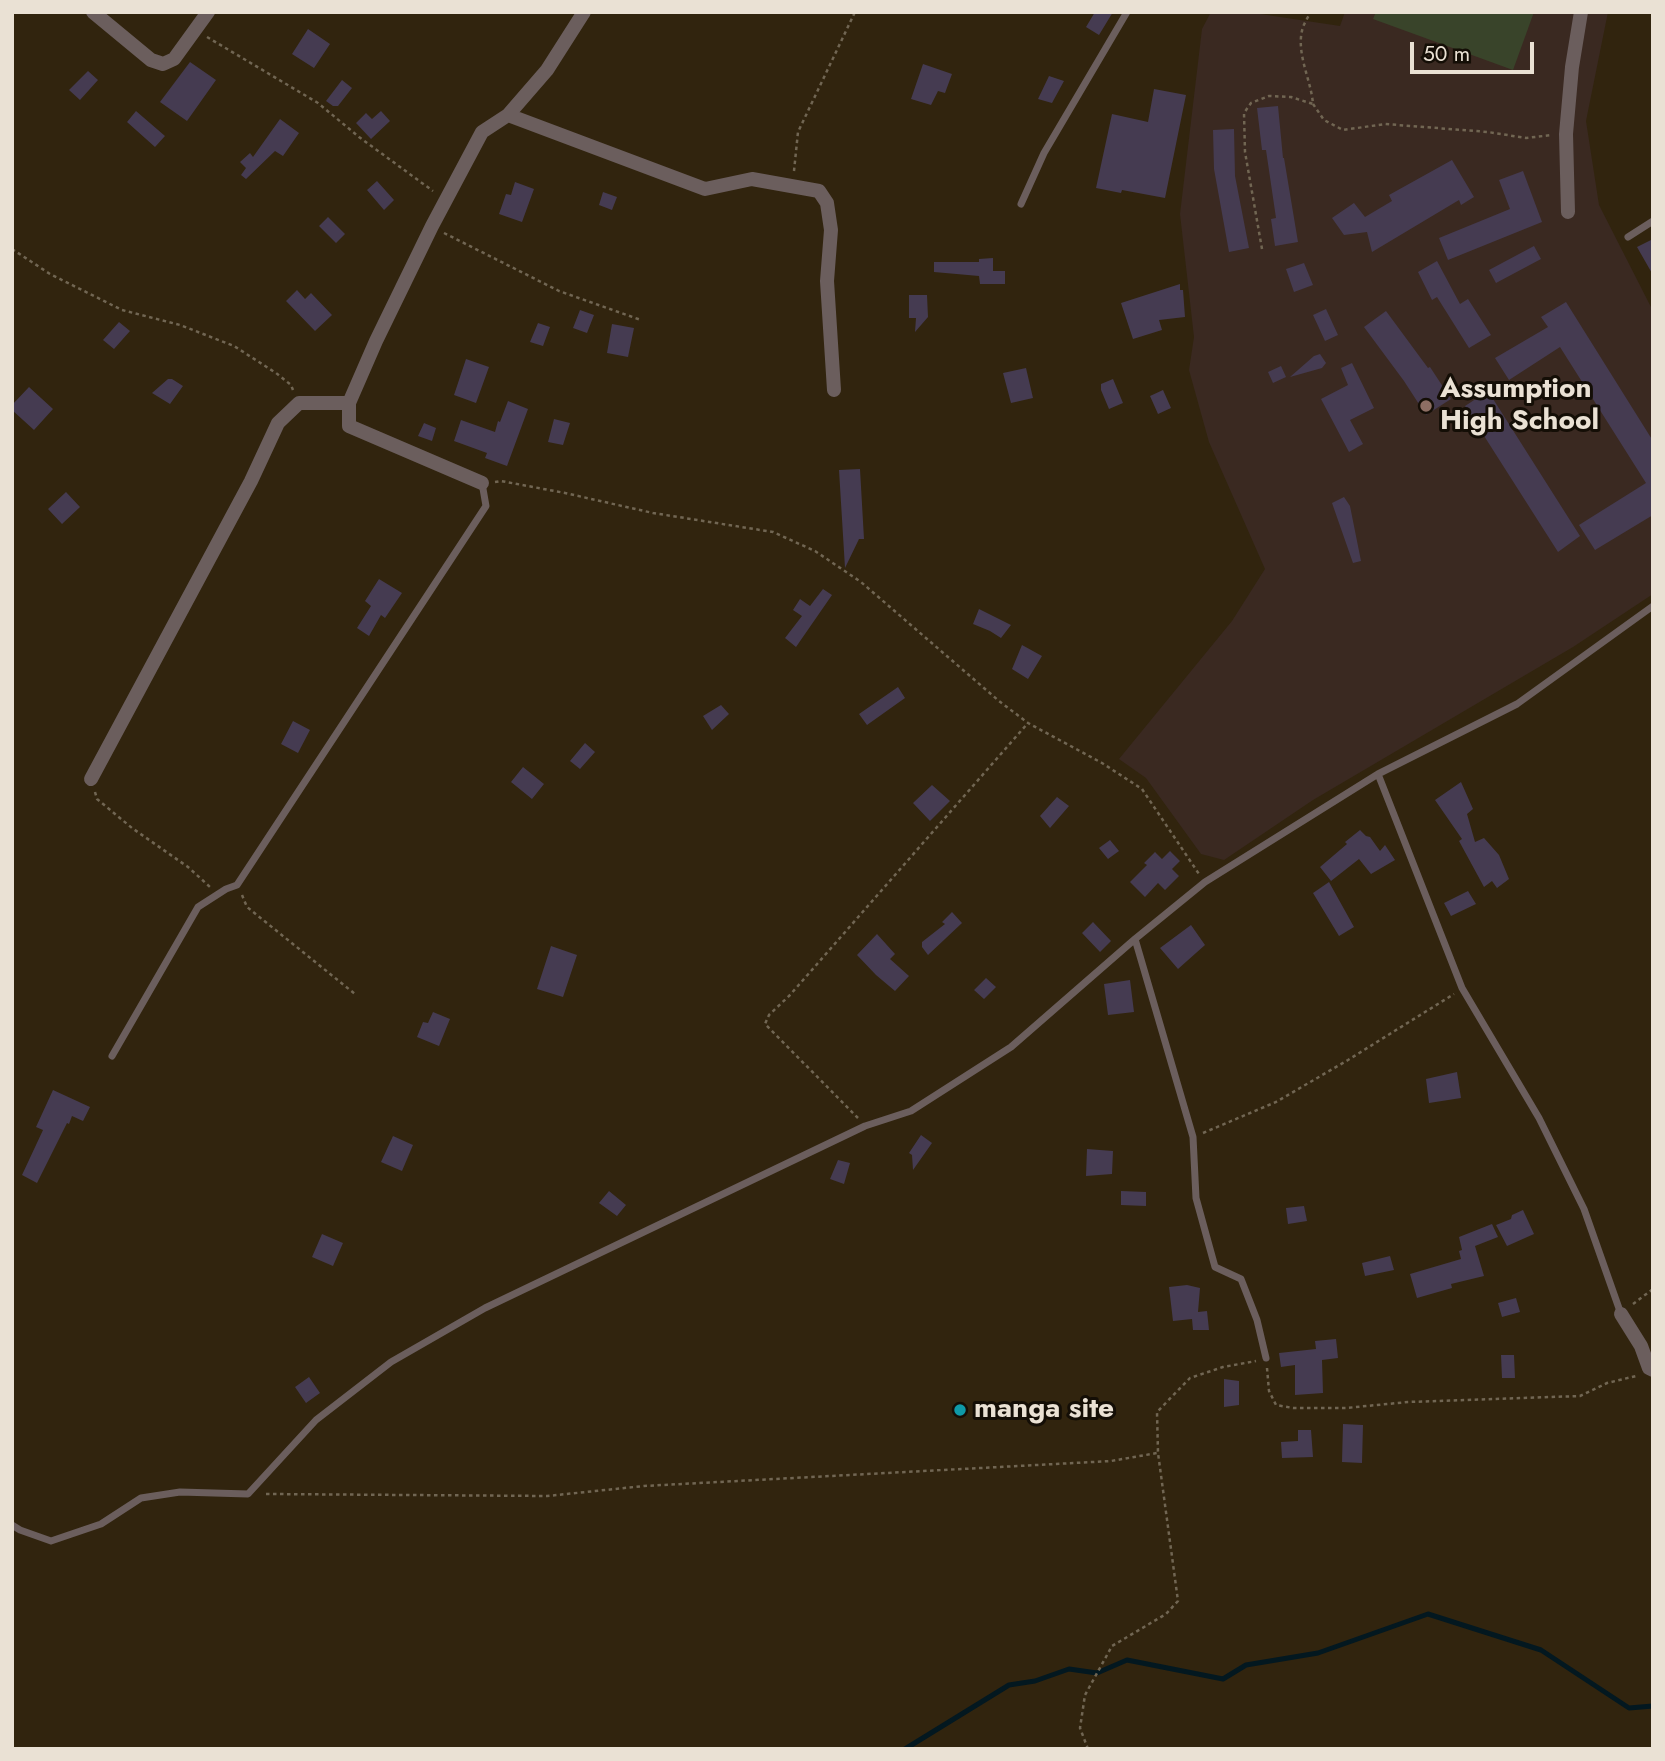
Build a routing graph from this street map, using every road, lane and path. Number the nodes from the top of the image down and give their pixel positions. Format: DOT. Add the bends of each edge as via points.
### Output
graph roads {
  1 [pos="93,12"];
  2 [pos="208,12"];
  3 [pos="584,12"];
  4 [pos="856,12"];
  5 [pos="1127,12"];
  6 [pos="1311,12"];
  7 [pos="1581,12"];
  8 [pos="195,30"];
  9 [pos="1313,104"];
  10 [pos="508,116"];
  11 [pos="1566,134"];
  12 [pos="793,186"];
  13 [pos="446,200"];
  14 [pos="1021,204"];
  15 [pos="1569,212"];
  16 [pos="1653,221"];
  17 [pos="432,226"];
  18 [pos="1628,237"];
  19 [pos="12,249"];
  20 [pos="1262,249"];
  21 [pos="641,320"];
  22 [pos="834,390"];
  23 [pos="299,403"];
  24 [pos="349,404"];
  25 [pos="482,483"];
  26 [pos="1653,607"];
  27 [pos="1028,723"];
  28 [pos="1378,774"];
  29 [pos="91,779"];
  30 [pos="1205,882"];
  31 [pos="237,885"];
  32 [pos="218,894"];
  33 [pos="1135,939"];
  34 [pos="1462,988"];
  35 [pos="355,994"];
  36 [pos="112,1056"];
  37 [pos="865,1126"];
  38 [pos="1192,1137"];
  39 [pos="1653,1289"];
  40 [pos="1621,1314"];
  41 [pos="1266,1358"];
  42 [pos="1646,1372"];
  43 [pos="1158,1453"];
  44 [pos="248,1494"];
  45 [pos="12,1525"];
  46 [pos="1088,1749"];
  1 -- 8 [label="street" via="150,60 163,64 174,59"];
  2 -- 8 [label="street"];
  3 -- 10 [label="street" via="547,70"];
  4 -- 12 [label="path" via="798,132"];
  5 -- 14 [label="lane" via="1044,153"];
  6 -- 9 [label="path" via="1303,28 1301,51"];
  7 -- 11 [label="street"];
  8 -- 13 [label="path" via="318,103"];
  9 -- 11 [label="path" via="1324,120 1343,130 1385,124 1527,138"];
  9 -- 20 [label="path" via="1269,96 1251,103 1244,113 1245,152"];
  10 -- 12 [label="street" via="705,189 752,179"];
  10 -- 13 [label="street" via="482,132"];
  11 -- 15 [label="street"];
  12 -- 22 [label="street" via="819,191 827,203"];
  13 -- 17 [label="street"];
  16 -- 18 [label="lane"];
  17 -- 21 [label="path" via="559,291"];
  17 -- 24 [label="street"];
  19 -- 23 [label="path" via="122,310 234,345 290,385"];
  23 -- 24 [label="street"];
  23 -- 29 [label="street" via="278,423"];
  24 -- 25 [label="street" via="349,426"];
  25 -- 27 [label="path" via="501,481 653,513 774,532 816,551 861,582"];
  25 -- 31 [label="lane" via="486,506"];
  26 -- 28 [label="lane" via="1517,704"];
  27 -- 30 [label="path" via="1142,789"];
  27 -- 37 [label="path" via="765,1024"];
  28 -- 30 [label="lane"];
  28 -- 34 [label="lane"];
  29 -- 32 [label="path" via="97,799"];
  30 -- 33 [label="lane"];
  31 -- 32 [label="lane"];
  31 -- 35 [label="path" via="247,906"];
  32 -- 36 [label="lane" via="198,907"];
  33 -- 37 [label="lane" via="1011,1047 911,1111"];
  33 -- 38 [label="lane"];
  34 -- 38 [label="path" via="1276,1102"];
  34 -- 40 [label="lane" via="1539,1118 1578,1197"];
  37 -- 44 [label="lane" via="485,1308 391,1362 316,1420"];
  38 -- 41 [label="lane" via="1196,1198 1215,1267 1241,1279"];
  39 -- 40 [label="path"];
  40 -- 42 [label="street" via="1641,1346 1649,1368"];
  41 -- 42 [label="path" via="1269,1391 1276,1405 1303,1409 1580,1396"];
  41 -- 43 [label="path" via="1190,1378 1157,1412"];
  43 -- 44 [label="path" via="1111,1461 644,1486 547,1496"];
  43 -- 46 [label="path" via="1178,1601 1166,1614 1112,1646 1085,1695 1080,1728"];
  44 -- 45 [label="lane" via="180,1492 141,1498 101,1524 51,1541"];
}
